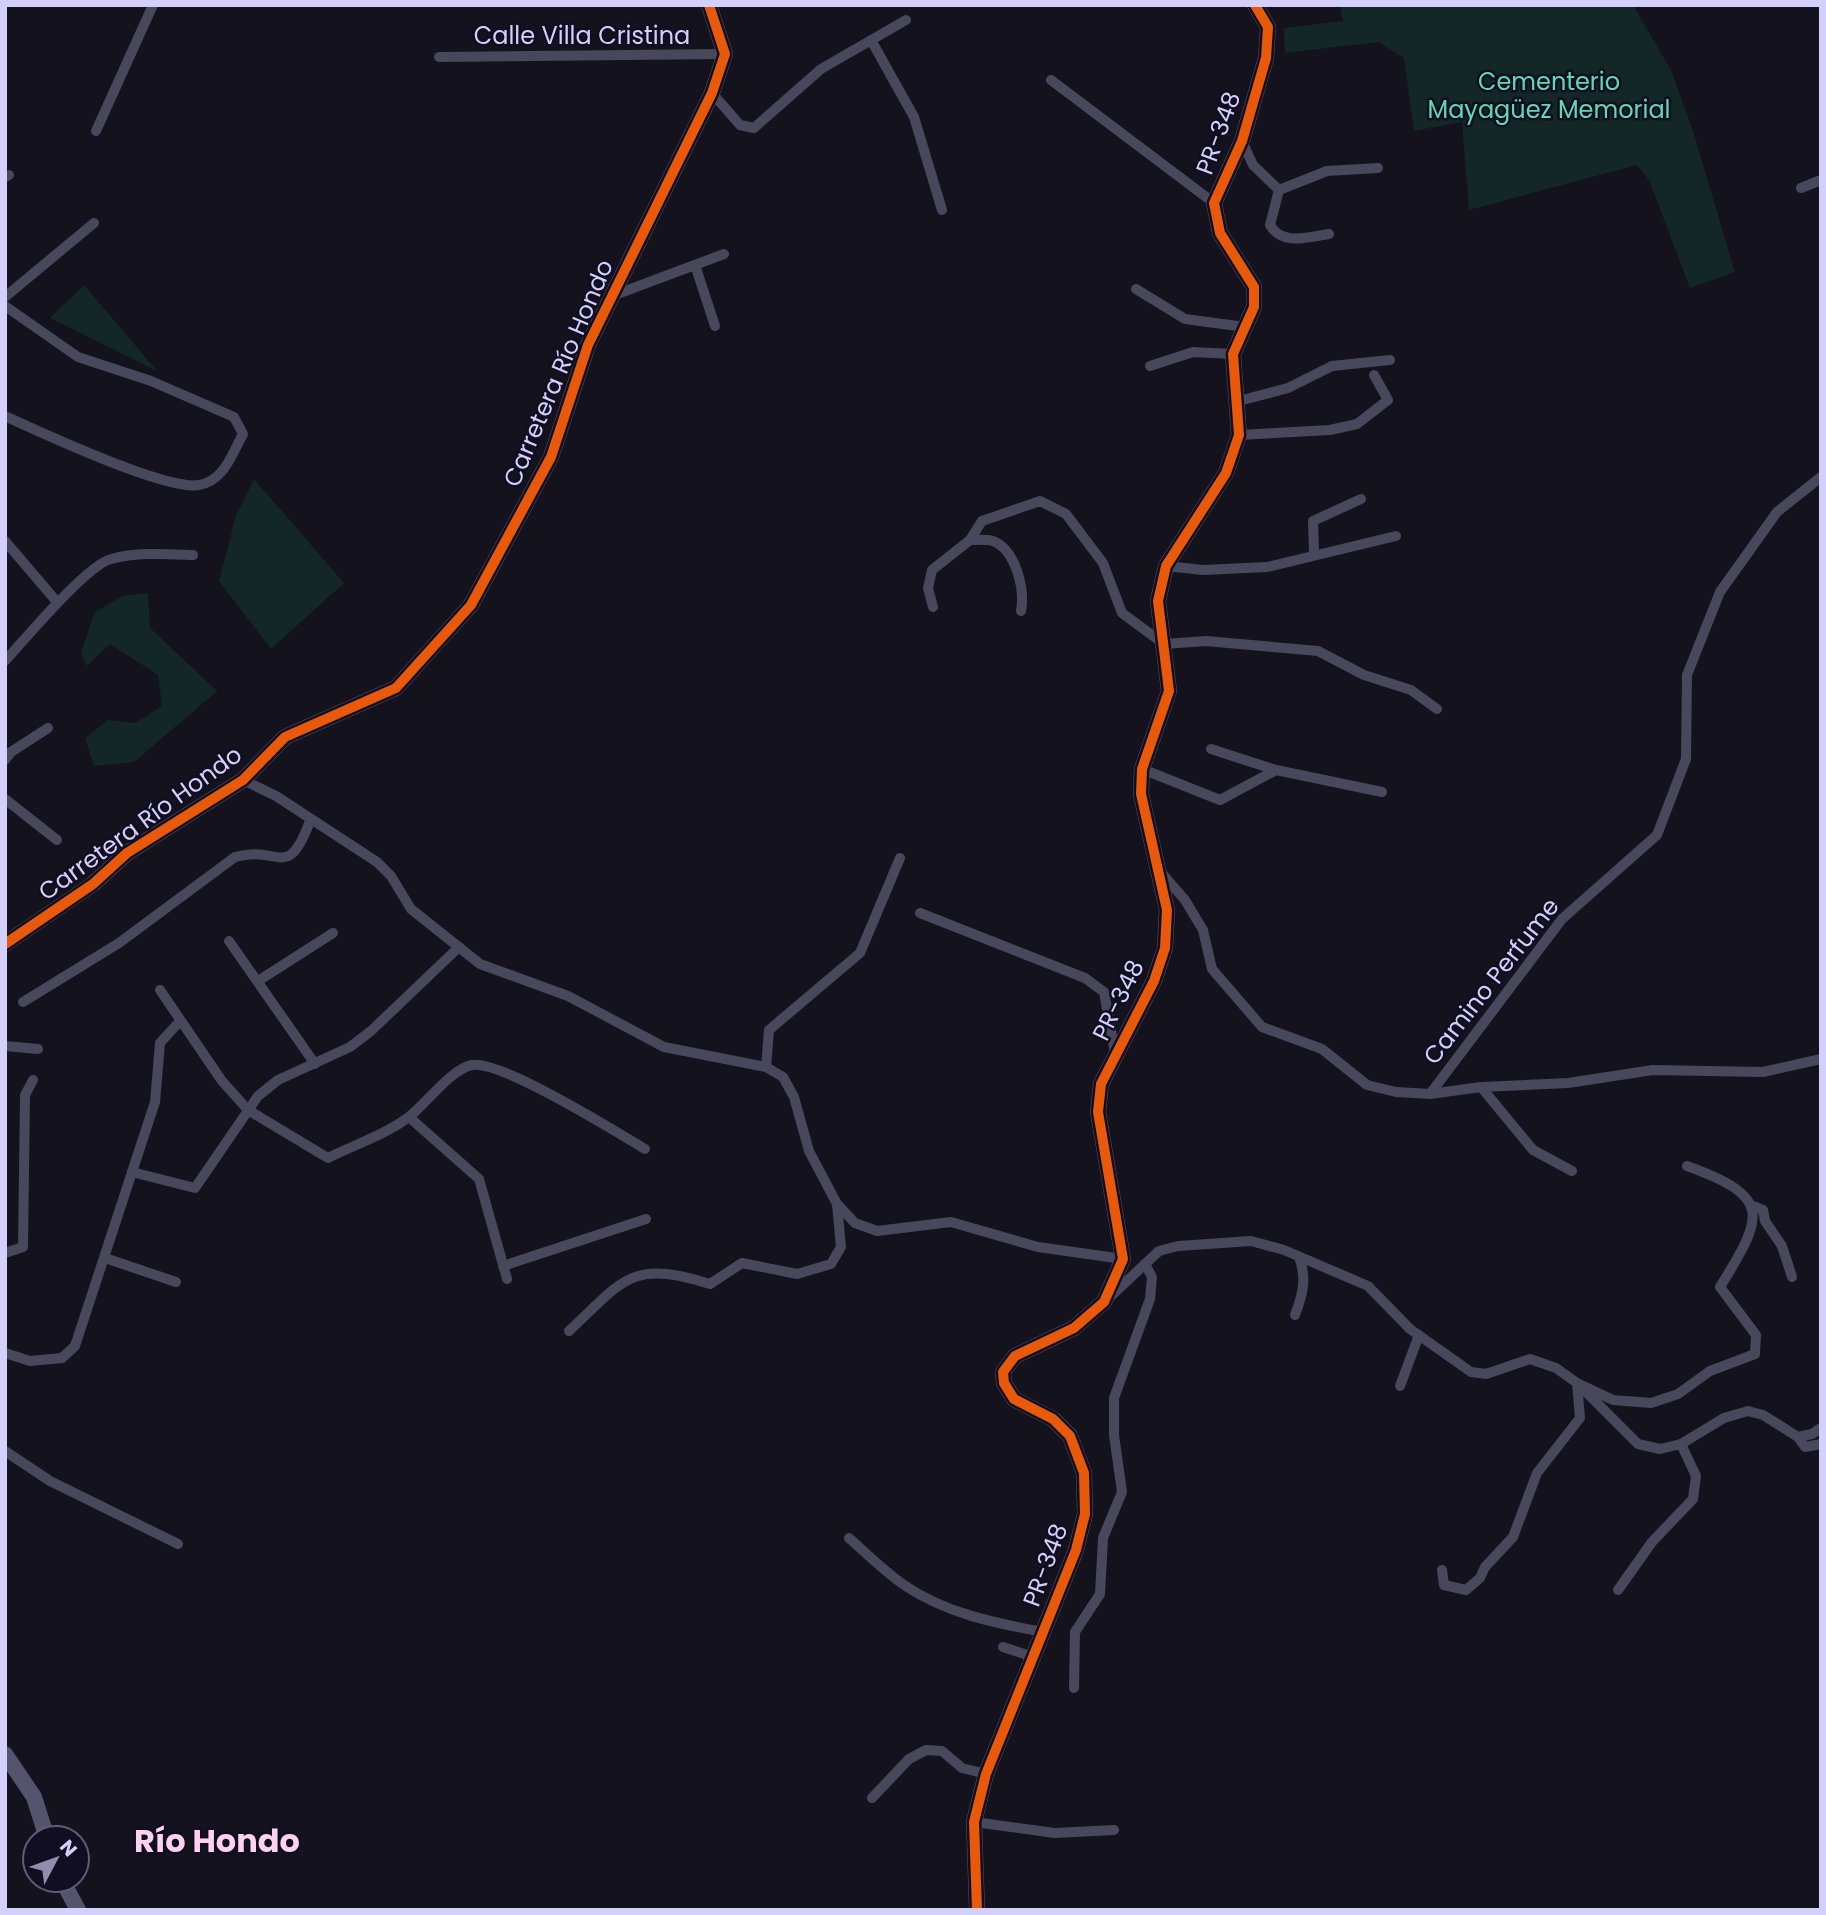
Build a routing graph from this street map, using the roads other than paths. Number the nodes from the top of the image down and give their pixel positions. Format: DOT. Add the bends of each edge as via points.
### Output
graph roads {
  1 [pos="153,5"];
  2 [pos="709,5"];
  3 [pos="1255,5"];
  4 [pos="906,20"];
  5 [pos="871,40"];
  6 [pos="725,54"];
  7 [pos="439,57"];
  8 [pos="1051,80"];
  9 [pos="712,93"];
  10 [pos="96,131"];
  11 [pos="1242,141"];
  12 [pos="1378,167"];
  13 [pos="1821,180"];
  14 [pos="1801,188"];
  15 [pos="1279,190"];
  16 [pos="1214,203"];
  17 [pos="942,210"];
  18 [pos="94,223"];
  19 [pos="1329,234"];
  20 [pos="724,254"];
  21 [pos="695,265"];
  22 [pos="1136,289"];
  23 [pos="5,297"];
  24 [pos="610,297"];
  25 [pos="5,306"];
  26 [pos="715,326"];
  27 [pos="1245,327"];
  28 [pos="1233,354"];
  29 [pos="1390,360"];
  30 [pos="1150,366"];
  31 [pos="1374,375"];
  32 [pos="1239,401"];
  33 [pos="5,416"];
  34 [pos="1239,435"];
  35 [pos="1821,477"];
  36 [pos="1361,499"];
  37 [pos="1396,536"];
  38 [pos="970,540"];
  39 [pos="5,541"];
  40 [pos="1314,553"];
  41 [pos="193,555"];
  42 [pos="1166,566"];
  43 [pos="57,602"];
  44 [pos="933,607"];
  45 [pos="1021,611"];
  46 [pos="1164,644"];
  47 [pos="5,661"];
  48 [pos="1437,709"];
  49 [pos="48,728"];
  50 [pos="1211,749"];
  51 [pos="5,760"];
  52 [pos="1142,769"];
  53 [pos="1276,770"];
  54 [pos="243,780"];
  55 [pos="1382,792"];
  56 [pos="5,799"];
  57 [pos="310,821"];
  58 [pos="57,840"];
  59 [pos="900,858"];
  60 [pos="1159,870"];
  61 [pos="920,913"];
  62 [pos="332,933"];
  63 [pos="229,941"];
  64 [pos="5,944"];
  65 [pos="459,947"];
  66 [pos="258,981"];
  67 [pos="160,990"];
  68 [pos="23,1002"];
  69 [pos="180,1021"];
  70 [pos="5,1046"];
  71 [pos="38,1049"];
  72 [pos="1115,1052"];
  73 [pos="1821,1059"];
  74 [pos="315,1064"];
  75 [pos="766,1067"];
  76 [pos="33,1080"];
  77 [pos="1480,1087"];
  78 [pos="1430,1094"];
  79 [pos="248,1110"];
  80 [pos="409,1117"];
  81 [pos="645,1149"];
  82 [pos="1568,1165"];
  83 [pos="1687,1166"];
  84 [pos="132,1172"];
  85 [pos="837,1204"];
  86 [pos="1753,1206"];
  87 [pos="646,1219"];
  88 [pos="5,1253"];
  89 [pos="1299,1257"];
  90 [pos="105,1258"];
  91 [pos="1123,1259"];
  92 [pos="1145,1264"];
  93 [pos="503,1266"];
  94 [pos="1793,1277"];
  95 [pos="507,1279"];
  96 [pos="176,1282"];
  97 [pos="1104,1302"];
  98 [pos="1295,1315"];
  99 [pos="569,1331"];
  100 [pos="1419,1335"];
  101 [pos="5,1353"];
  102 [pos="1577,1383"];
  103 [pos="1400,1386"];
  104 [pos="1821,1428"];
  105 [pos="1798,1437"];
  106 [pos="1681,1444"];
  107 [pos="1821,1444"];
  108 [pos="5,1451"];
  109 [pos="849,1538"];
  110 [pos="178,1544"];
  111 [pos="1441,1570"];
  112 [pos="1618,1590"];
  113 [pos="1043,1632"];
  114 [pos="1003,1647"];
  115 [pos="1033,1657"];
  116 [pos="1074,1688"];
  117 [pos="5,1754"];
  118 [pos="986,1774"];
  119 [pos="872,1798"];
  120 [pos="975,1822"];
  121 [pos="43,1824"];
  122 [pos="1114,1830"];
  123 [pos="69,1894"];
  124 [pos="78,1910"];
  125 [pos="977,1910"];
  1 -- 10 [label="street"];
  2 -- 6 [label="street"];
  3 -- 11 [label="street, PR-348 / PR-348" via="1268,27 1266,58"];
  4 -- 5 [label="street"];
  5 -- 9 [label="street" via="821,69 754,128 740,125"];
  5 -- 17 [label="street" via="914,117"];
  6 -- 7 [label="street, Calle Villa Cristina"];
  6 -- 9 [label="street, Carretera Río Hondo"];
  8 -- 16 [label="street"];
  9 -- 24 [label="street, Carretera Río Hondo"];
  11 -- 15 [label="street" via="1253,165"];
  11 -- 16 [label="street, PR-348 / PR-348"];
  12 -- 15 [label="street" via="1327,171"];
  13 -- 14 [label="street"];
  15 -- 19 [label="street" via="1270,225 1275,233 1289,240"];
  16 -- 27 [label="street, PR-348 / PR-348" via="1220,233 1254,287 1254,307"];
  18 -- 23 [label="street"];
  20 -- 21 [label="street"];
  21 -- 24 [label="street"];
  21 -- 26 [label="street"];
  22 -- 27 [label="street" via="1185,319"];
  24 -- 54 [label="street, Carretera Río Hondo" via="588,345 551,457 471,605 396,688 285,737"];
  25 -- 33 [label="street" via="78,357 151,381 234,417 243,434 222,474 199,485 174,482 77,449"];
  27 -- 28 [label="street, PR-348 / PR-348"];
  28 -- 30 [label="street" via="1193,352"];
  28 -- 32 [label="street, PR-348 / PR-348"];
  29 -- 32 [label="street" via="1332,366 1288,388"];
  31 -- 34 [label="street" via="1388,400 1357,424"];
  32 -- 34 [label="street, PR-348 / PR-348"];
  34 -- 42 [label="street, PR-348 / PR-348" via="1226,473"];
  35 -- 78 [label="street, Camino Perfume" via="1777,512 1720,592 1688,674 1686,759 1657,835 1562,919"];
  36 -- 40 [label="street" via="1313,521"];
  37 -- 40 [label="street"];
  38 -- 44 [label="street" via="932,570 928,588"];
  38 -- 45 [label="street" via="993,541 1010,555"];
  38 -- 46 [label="street" via="982,521 1040,501 1066,514 1103,563 1122,613"];
  39 -- 43 [label="street"];
  40 -- 42 [label="street" via="1266,567 1203,570"];
  41 -- 43 [label="street" via="108,559"];
  42 -- 46 [label="street, PR-348 / PR-348" via="1158,601"];
  43 -- 47 [label="street"];
  46 -- 48 [label="street" via="1206,641 1318,650 1364,675 1411,690"];
  46 -- 52 [label="street, PR-348 / PR-348" via="1169,691"];
  49 -- 51 [label="street"];
  50 -- 53 [label="street"];
  52 -- 53 [label="street" via="1220,800"];
  52 -- 60 [label="street, PR-348 / PR-348" via="1141,794"];
  53 -- 55 [label="street"];
  54 -- 57 [label="street"];
  54 -- 64 [label="street, Carretera Río Hondo" via="127,853 93,884"];
  56 -- 58 [label="street"];
  57 -- 65 [label="street" via="377,862 411,909"];
  57 -- 68 [label="street" via="292,855 284,859 251,852 234,857 119,943"];
  59 -- 75 [label="street" via="859,953 769,1031"];
  60 -- 72 [label="street, PR-348 / PR-348" via="1167,910 1165,948 1154,981"];
  60 -- 78 [label="street, Camino Perfume" via="1203,930 1212,969 1262,1027 1322,1049 1367,1085"];
  61 -- 72 [label="street" via="1085,978 1104,992"];
  62 -- 66 [label="street"];
  63 -- 66 [label="street"];
  65 -- 74 [label="street" via="371,1031"];
  65 -- 75 [label="street" via="480,964 568,996 664,1047"];
  66 -- 74 [label="street"];
  67 -- 69 [label="street"];
  69 -- 79 [label="street"];
  69 -- 84 [label="street" via="160,1044 155,1102"];
  70 -- 71 [label="street"];
  72 -- 91 [label="street, PR-348 / PR-348" via="1101,1084 1098,1112"];
  73 -- 77 [label="street" via="1763,1072 1653,1070 1568,1083"];
  74 -- 79 [label="street" via="278,1080"];
  75 -- 85 [label="street" via="783,1077 794,1097 809,1151"];
  76 -- 88 [label="street" via="25,1095 23,1247"];
  77 -- 78 [label="street"];
  77 -- 82 [label="street" via="1532,1150"];
  79 -- 80 [label="street" via="328,1158"];
  79 -- 84 [label="street" via="195,1188"];
  80 -- 81 [label="street" via="459,1070 472,1065 487,1067 547,1091"];
  80 -- 93 [label="street" via="479,1179"];
  83 -- 86 [label="street" via="1733,1185"];
  84 -- 90 [label="street"];
  85 -- 91 [label="street" via="855,1223 877,1231 951,1222 1026,1245"];
  85 -- 99 [label="street" via="841,1247 831,1264 797,1274 742,1264 710,1284 659,1271 625,1279"];
  86 -- 94 [label="street" via="1763,1210"];
  86 -- 102 [label="street" via="1748,1241 1720,1287 1756,1335 1755,1354 1710,1371 1678,1394 1651,1404 1613,1400"];
  87 -- 93 [label="street"];
  89 -- 92 [label="street" via="1251,1241 1178,1246 1159,1251"];
  89 -- 98 [label="street" via="1304,1291"];
  89 -- 100 [label="street" via="1368,1286"];
  90 -- 96 [label="street"];
  90 -- 101 [label="street" via="75,1346 62,1358 30,1361"];
  91 -- 97 [label="street, PR-348 / PR-348"];
  92 -- 97 [label="street"];
  92 -- 116 [label="street" via="1152,1277 1150,1299 1114,1398 1122,1492 1103,1538 1100,1594 1076,1632"];
  93 -- 95 [label="street"];
  97 -- 113 [label="street, PR-348 / PR-348" via="1074,1328 1015,1356 1003,1372 1014,1399 1053,1419 1070,1436 1084,1473 1085,1514 1076,1550"];
  100 -- 102 [label="street" via="1471,1372 1486,1374 1530,1359 1556,1367"];
  100 -- 103 [label="street"];
  102 -- 106 [label="street" via="1638,1444 1660,1449"];
  102 -- 111 [label="street" via="1580,1418 1537,1473 1513,1537 1466,1590 1444,1585"];
  104 -- 105 [label="street"];
  105 -- 106 [label="street" via="1748,1411 1724,1418"];
  105 -- 107 [label="street" via="1805,1447"];
  106 -- 112 [label="street" via="1696,1476 1693,1499 1652,1542"];
  108 -- 110 [label="street" via="50,1481"];
  109 -- 113 [label="street" via="925,1598 985,1621"];
  113 -- 115 [label="street, PR-348 / PR-348"];
  114 -- 115 [label="street"];
  115 -- 118 [label="street, PR-348 / PR-348"];
  117 -- 121 [label="street" via="34,1797"];
  118 -- 119 [label="street" via="962,1768 942,1751 926,1750 909,1759"];
  118 -- 120 [label="street, PR-348 / PR-348"];
  120 -- 122 [label="street" via="1055,1833"];
  120 -- 125 [label="street, PR-348 / PR-348"];
  123 -- 124 [label="street"];
}
